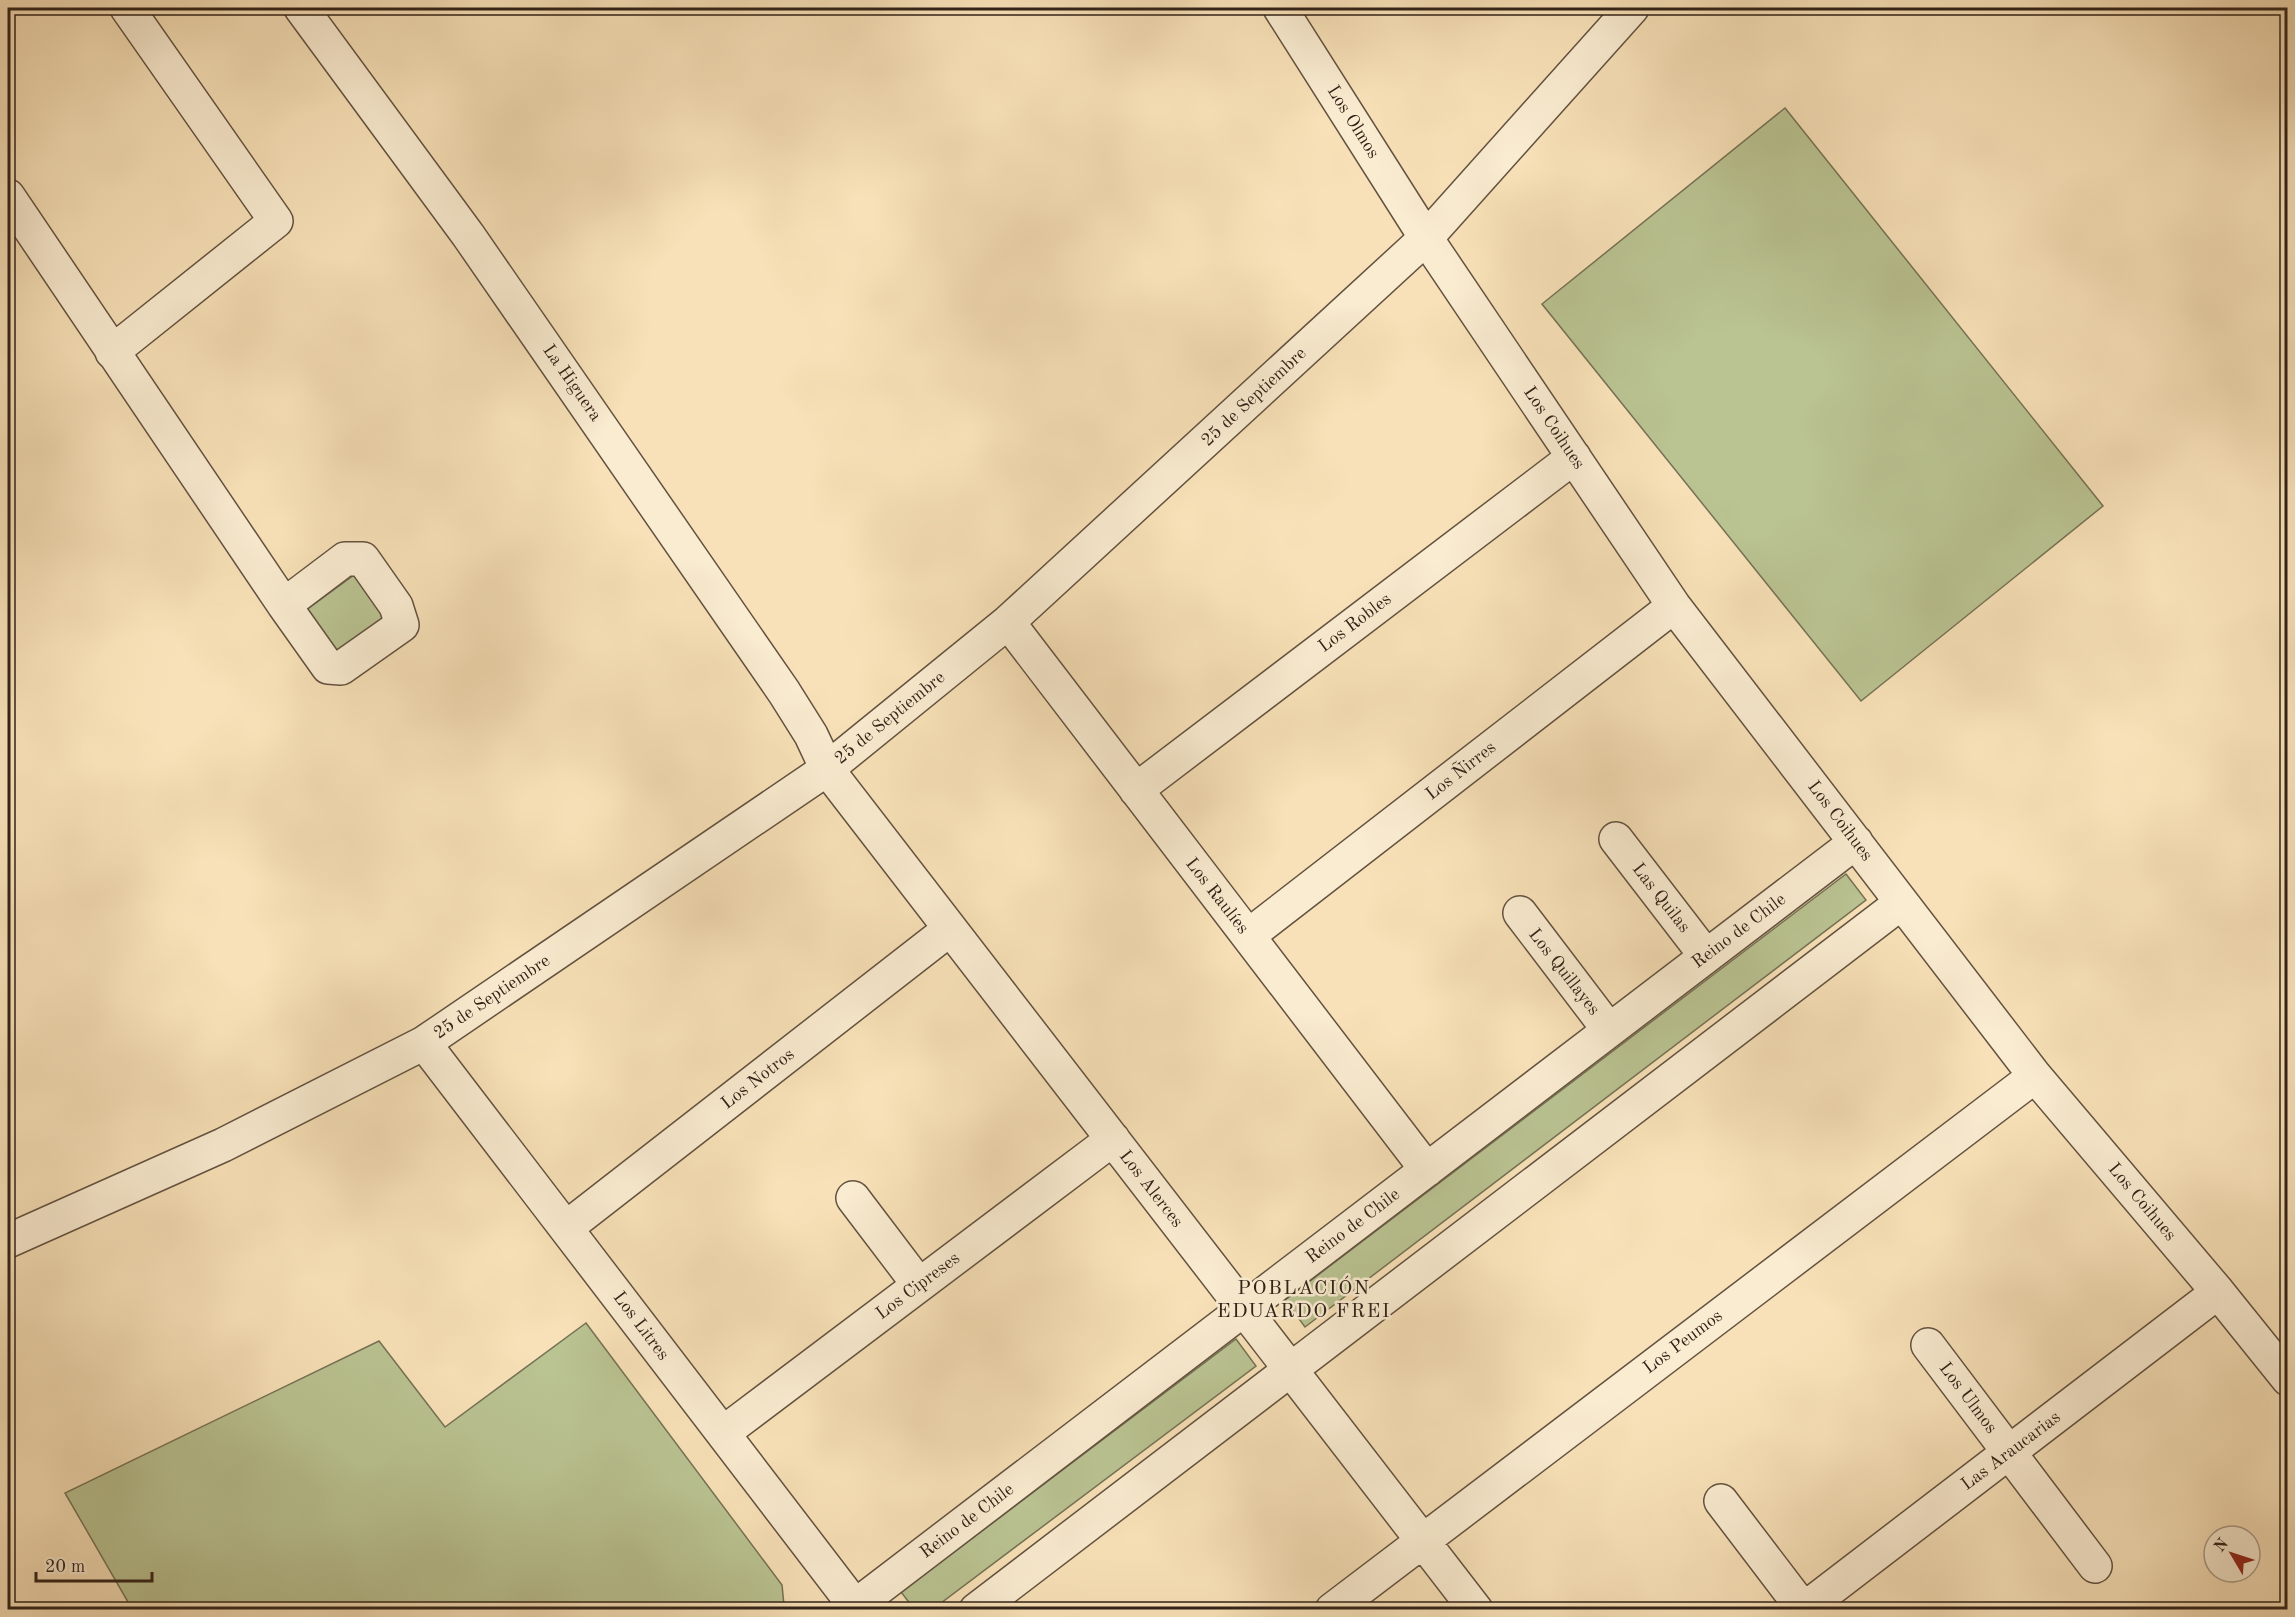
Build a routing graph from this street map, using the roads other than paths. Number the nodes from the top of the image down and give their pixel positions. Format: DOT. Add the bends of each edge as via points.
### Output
graph roads {
  1 [pos="127,8"];
  2 [pos="301,8"];
  3 [pos="1280,8"];
  4 [pos="1632,8"];
  5 [pos="8,196"];
  6 [pos="1426,238"];
  7 [pos="112,352"];
  8 [pos="1574,457"];
  9 [pos="284,604"];
  10 [pos="1674,606"];
  11 [pos="1008,622"];
  12 [pos="827,769"];
  13 [pos="1136,790"];
  14 [pos="1616,839"];
  15 [pos="1856,842"];
  16 [pos="1901,903"];
  17 [pos="1520,913"];
  18 [pos="951,929"];
  19 [pos="1248,936"];
  20 [pos="1706,956"];
  21 [pos="1609,1030"];
  22 [pos="423,1043"];
  23 [pos="2035,1076"];
  24 [pos="1113,1139"];
  25 [pos="1427,1170"];
  26 [pos="853,1198"];
  27 [pos="566,1228"];
  28 [pos="8,1241"];
  29 [pos="919,1285"];
  30 [pos="2218,1292"];
  31 [pos="1244,1310"];
  32 [pos="1928,1345"];
  33 [pos="1290,1369"];
  34 [pos="2288,1379"];
  35 [pos="723,1433"];
  36 [pos="2009,1453"];
  37 [pos="1721,1501"];
  38 [pos="1422,1540"];
  39 [pos="2095,1566"];
  40 [pos="854,1608"];
  41 [pos="976,1610"];
  42 [pos="1332,1610"];
  43 [pos="1476,1610"];
  44 [pos="1804,1610"];
  1 -- 7 [label="street" via="276,221"];
  2 -- 12 [label="street, La Higuera" via="468,235 594,416 784,692"];
  3 -- 6 [label="street, Los Olmos"];
  4 -- 6 [label="street, 25 de Septiembre"];
  5 -- 7 [label="street"];
  6 -- 8 [label="street, Los Coihues"];
  6 -- 11 [label="street, 25 de Septiembre"];
  7 -- 9 [label="street"];
  8 -- 10 [label="street, Los Coihues"];
  8 -- 13 [label="street, Los Robles"];
  10 -- 15 [label="street, Los Coihues"];
  10 -- 19 [label="street, Los Ñirres"];
  11 -- 12 [label="street, 25 de Septiembre"];
  11 -- 13 [label="street, Los Raulíes"];
  12 -- 18 [label="street, Los Alerces"];
  12 -- 22 [label="street, 25 de Septiembre"];
  13 -- 19 [label="street, Los Raulíes"];
  14 -- 20 [label="street, Las Quilas"];
  15 -- 16 [label="street, Los Coihues"];
  15 -- 20 [label="street, Reino de Chile"];
  16 -- 23 [label="street, Los Coihues"];
  16 -- 33 [label="street"];
  17 -- 21 [label="street, Los Quillayes"];
  18 -- 24 [label="street, Los Alerces"];
  18 -- 27 [label="street, Los Notros"];
  19 -- 25 [label="street, Los Raulíes"];
  20 -- 21 [label="street, Reino de Chile"];
  21 -- 25 [label="street, Reino de Chile"];
  22 -- 27 [label="street, Los Litres"];
  22 -- 28 [label="street, 25 de Septiembre" via="223,1145"];
  23 -- 30 [label="street, Los Coihues"];
  23 -- 38 [label="street, Los Peumos"];
  24 -- 29 [label="street, Los Cipreses"];
  24 -- 31 [label="street, Los Alerces"];
  25 -- 31 [label="street, Reino de Chile"];
  26 -- 29 [label="street"];
  27 -- 35 [label="street, Los Litres"];
  29 -- 35 [label="street, Los Cipreses"];
  30 -- 34 [label="street, Los Coihues"];
  30 -- 36 [label="street, Las Araucarias"];
  31 -- 33 [label="street, Los Alerces"];
  31 -- 40 [label="street, Reino de Chile"];
  32 -- 36 [label="street, Los Ulmos"];
  33 -- 38 [label="street, Los Alerces"];
  33 -- 41 [label="street"];
  35 -- 40 [label="street, Los Litres"];
  36 -- 39 [label="street, Los Ulmos"];
  36 -- 44 [label="street, Las Araucarias"];
  37 -- 44 [label="street"];
  38 -- 42 [label="street, Los Peumos"];
  38 -- 43 [label="street, Los Alerces"];
}
